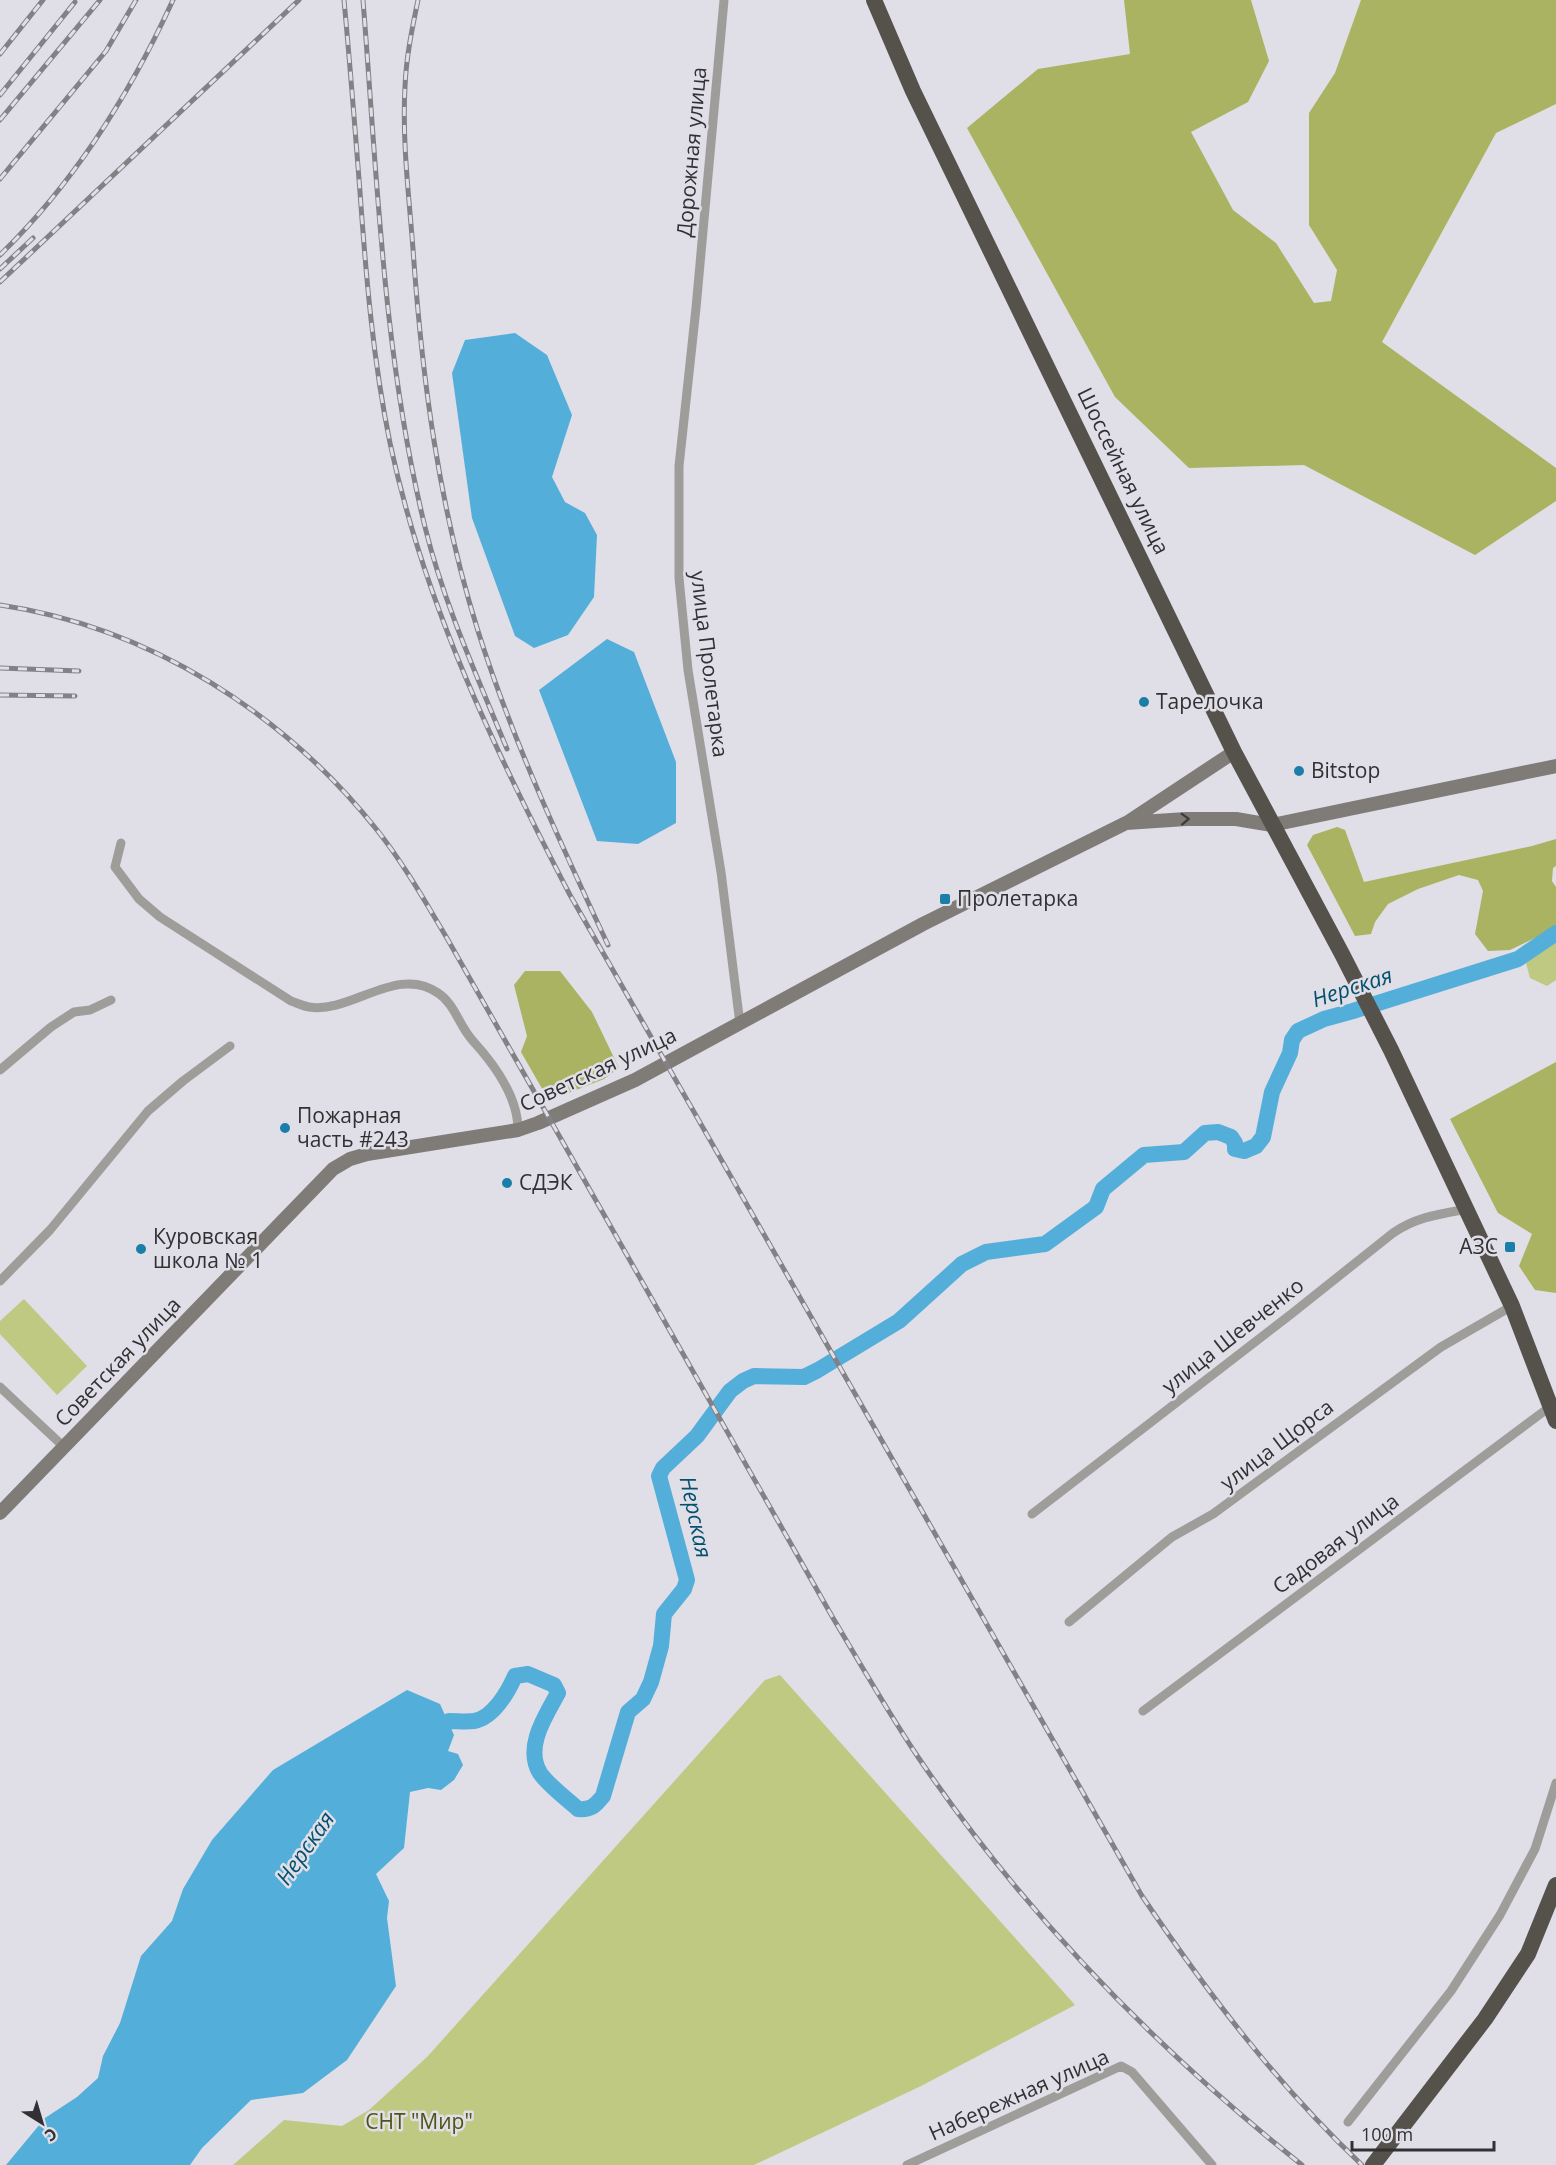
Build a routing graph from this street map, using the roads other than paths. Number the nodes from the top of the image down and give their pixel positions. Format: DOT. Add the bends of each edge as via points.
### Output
graph roads {
  1 [pos="724,0"];
  2 [pos="875,1"];
  3 [pos="696,308"];
  4 [pos="1234,752"];
  5 [pos="1556,766"];
  6 [pos="1126,823"];
  7 [pos="1272,825"];
  8 [pos="121,843"];
  9 [pos="111,1000"];
  10 [pos="740,1024"];
  11 [pos="230,1046"];
  12 [pos="0,1070"];
  13 [pos="518,1130"];
  14 [pos="1467,1209"];
  15 [pos="0,1281"];
  16 [pos="1512,1305"];
  17 [pos="0,1387"];
  18 [pos="1554,1413"];
  19 [pos="64,1448"];
  20 [pos="0,1513"];
  21 [pos="1032,1514"];
  22 [pos="1069,1622"];
  23 [pos="1143,1712"];
  24 [pos="1556,1783"];
  25 [pos="1556,1885"];
  26 [pos="1348,2121"];
  27 [pos="907,2165"];
  28 [pos="1212,2165"];
  29 [pos="1373,2165"];
  1 -- 3 [label="street, Дорожная улица"];
  2 -- 4 [label="highway, Шоссейная улица" via="913,91"];
  3 -- 10 [label="street, улица Пролетарка" via="679,466 679,578 688,670 722,872"];
  4 -- 6 [label="street"];
  4 -- 7 [label="highway, Шоссейная улица"];
  5 -- 7 [label="street"];
  6 -- 7 [label="street, Советская улица, one-way" via="1236,819"];
  6 -- 10 [label="street, Советская улица" via="923,924"];
  7 -- 14 [label="highway, Шоссейная улица" via="1391,1050"];
  8 -- 13 [label="street" via="115,867 139,899 160,917 291,1001 309,1007 328,1006 405,984 438,992 453,1009 462,1029 488,1057 512,1102"];
  9 -- 12 [label="street" via="90,1010 74,1012"];
  10 -- 13 [label="street, Советская улица" via="635,1080"];
  11 -- 15 [label="street" via="148,1112 50,1230"];
  13 -- 19 [label="street, Советская улица" via="394,1148 350,1159 333,1169"];
  14 -- 16 [label="highway, Шоссейная улица"];
  14 -- 21 [label="street, улица Шевченко" via="1420,1218 1394,1233"];
  16 -- 18 [label="highway, Шоссейная улица"];
  16 -- 22 [label="street, улица Щорса" via="1441,1347 1213,1514 1172,1537"];
  17 -- 19 [label="street"];
  18 -- 23 [label="street, Садовая улица"];
  19 -- 20 [label="street, Советская улица"];
  24 -- 26 [label="street" via="1535,1850 1500,1915 1451,1991"];
  25 -- 29 [label="highway" via="1528,1954 1485,2019"];
  27 -- 28 [label="street, Набережная улица" via="1121,2066 1132,2072"];
}
